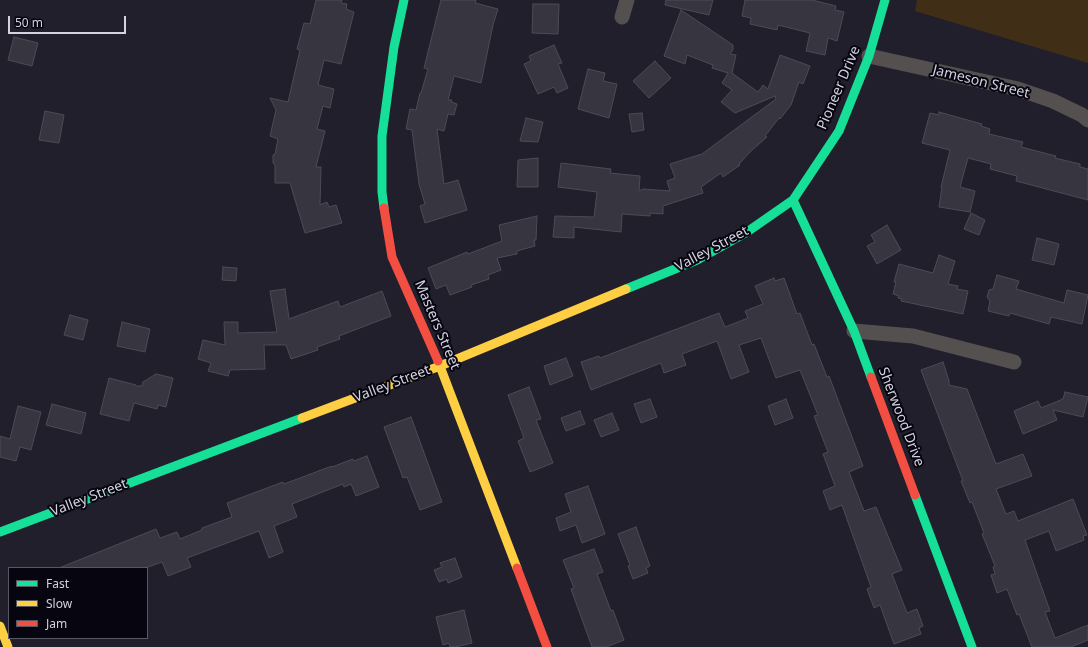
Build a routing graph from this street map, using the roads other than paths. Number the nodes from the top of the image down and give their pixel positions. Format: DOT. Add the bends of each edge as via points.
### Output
graph roads {
  1 [pos="404,0"];
  2 [pos="627,0"];
  3 [pos="885,0"];
  4 [pos="622,17"];
  5 [pos="869,56"];
  6 [pos="1088,120"];
  7 [pos="794,200"];
  8 [pos="854,331"];
  9 [pos="1014,362"];
  10 [pos="440,366"];
  11 [pos="0,532"];
  12 [pos="0,626"];
  13 [pos="8,647"];
  14 [pos="547,647"];
  15 [pos="972,647"];
  1 -- 10 [label="street, Masters Street" via="394,47 382,136 382,192 392,256"];
  2 -- 4 [label="street"];
  3 -- 5 [label="street, Pioneer Drive"];
  5 -- 6 [label="street, Jameson Street" via="1018,89 1053,101"];
  5 -- 7 [label="street, Pioneer Drive" via="839,131"];
  7 -- 8 [label="street, Sherwood Drive"];
  7 -- 10 [label="street, Valley Street" via="747,232 697,260"];
  8 -- 9 [label="street" via="913,336"];
  8 -- 15 [label="street, Sherwood Drive"];
  10 -- 11 [label="street, Valley Street"];
  10 -- 14 [label="street, Masters Street"];
  12 -- 13 [label="street"];
}
